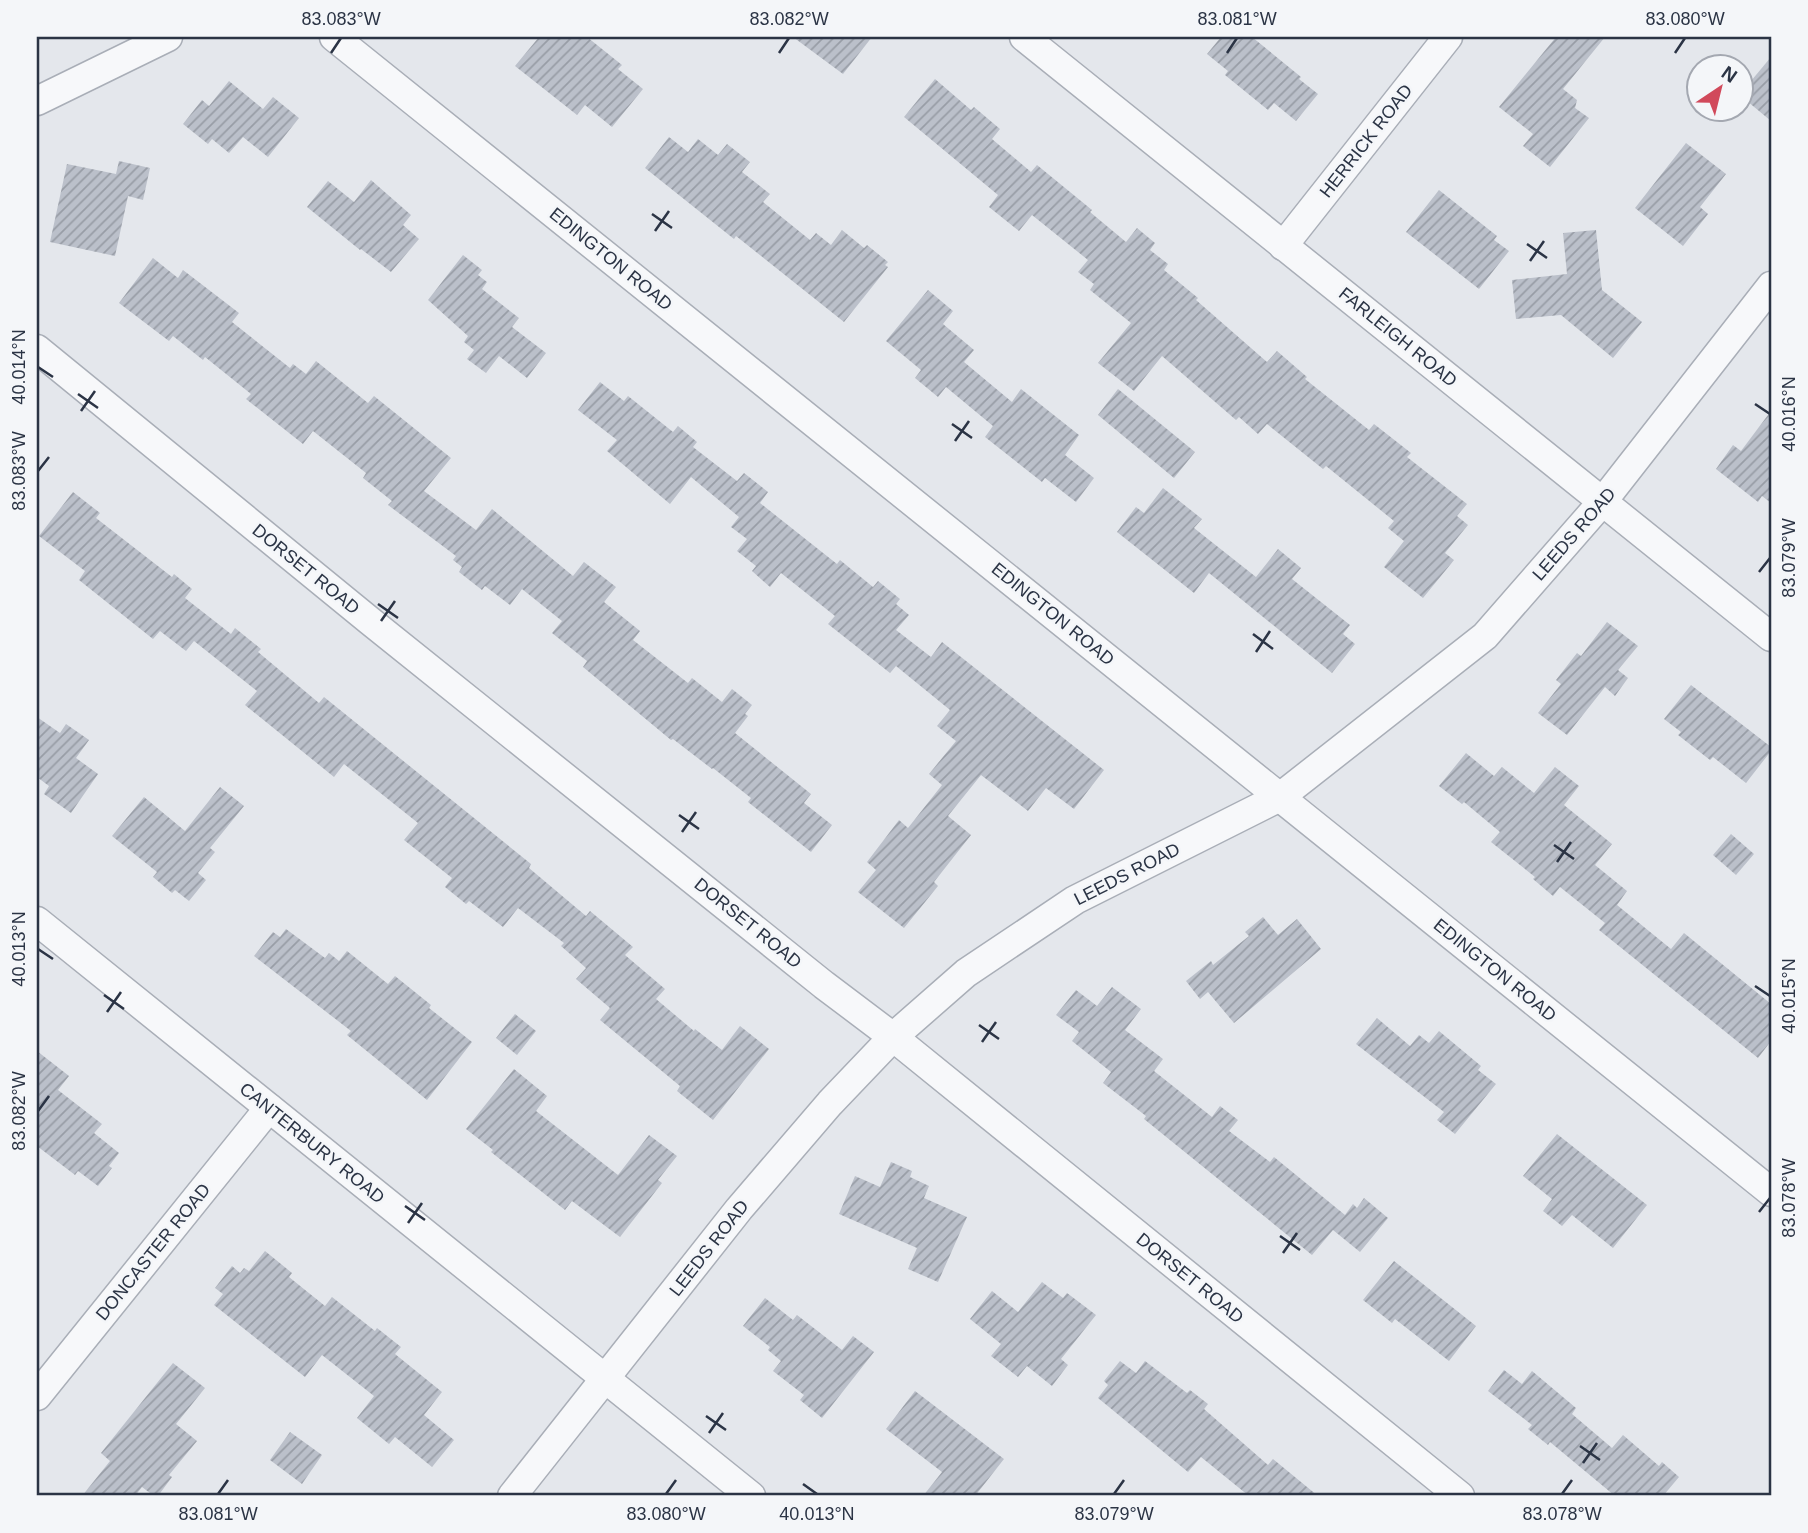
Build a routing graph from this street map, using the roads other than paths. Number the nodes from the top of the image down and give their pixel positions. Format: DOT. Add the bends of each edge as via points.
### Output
graph roads {
  1 [pos="168,37"];
  2 [pos="334,37"];
  3 [pos="1024,37"];
  4 [pos="1448,37"];
  5 [pos="37,101"];
  6 [pos="1283,246"];
  7 [pos="1771,286"];
  8 [pos="37,349"];
  9 [pos="1603,501"];
  10 [pos="1771,637"];
  11 [pos="1280,797"];
  12 [pos="37,921"];
  13 [pos="893,1037"];
  14 [pos="269,1108"];
  15 [pos="1771,1192"];
  16 [pos="607,1378"];
  17 [pos="37,1396"];
  18 [pos="512,1496"];
  19 [pos="751,1496"];
  20 [pos="1460,1496"];
  1 -- 5 [label="street"];
  2 -- 11 [label="street, EDINGTON ROAD"];
  3 -- 6 [label="street, FARLEIGH ROAD"];
  4 -- 6 [label="street, HERRICK ROAD"];
  6 -- 9 [label="street, FARLEIGH ROAD"];
  7 -- 9 [label="street, LEEDS ROAD"];
  8 -- 13 [label="street, DORSET ROAD"];
  9 -- 10 [label="street, FARLEIGH ROAD"];
  9 -- 11 [label="street, LEEDS ROAD" via="1485,636"];
  11 -- 13 [label="street, LEEDS ROAD" via="1075,900 966,973"];
  11 -- 15 [label="street, EDINGTON ROAD"];
  12 -- 14 [label="street, CANTERBURY ROAD"];
  13 -- 16 [label="street, LEEDS ROAD" via="739,1209"];
  13 -- 20 [label="street, DORSET ROAD"];
  14 -- 16 [label="street, CANTERBURY ROAD"];
  14 -- 17 [label="street, DONCASTER ROAD"];
  16 -- 18 [label="street, LEEDS ROAD"];
  16 -- 19 [label="street, CANTERBURY ROAD"];
}
